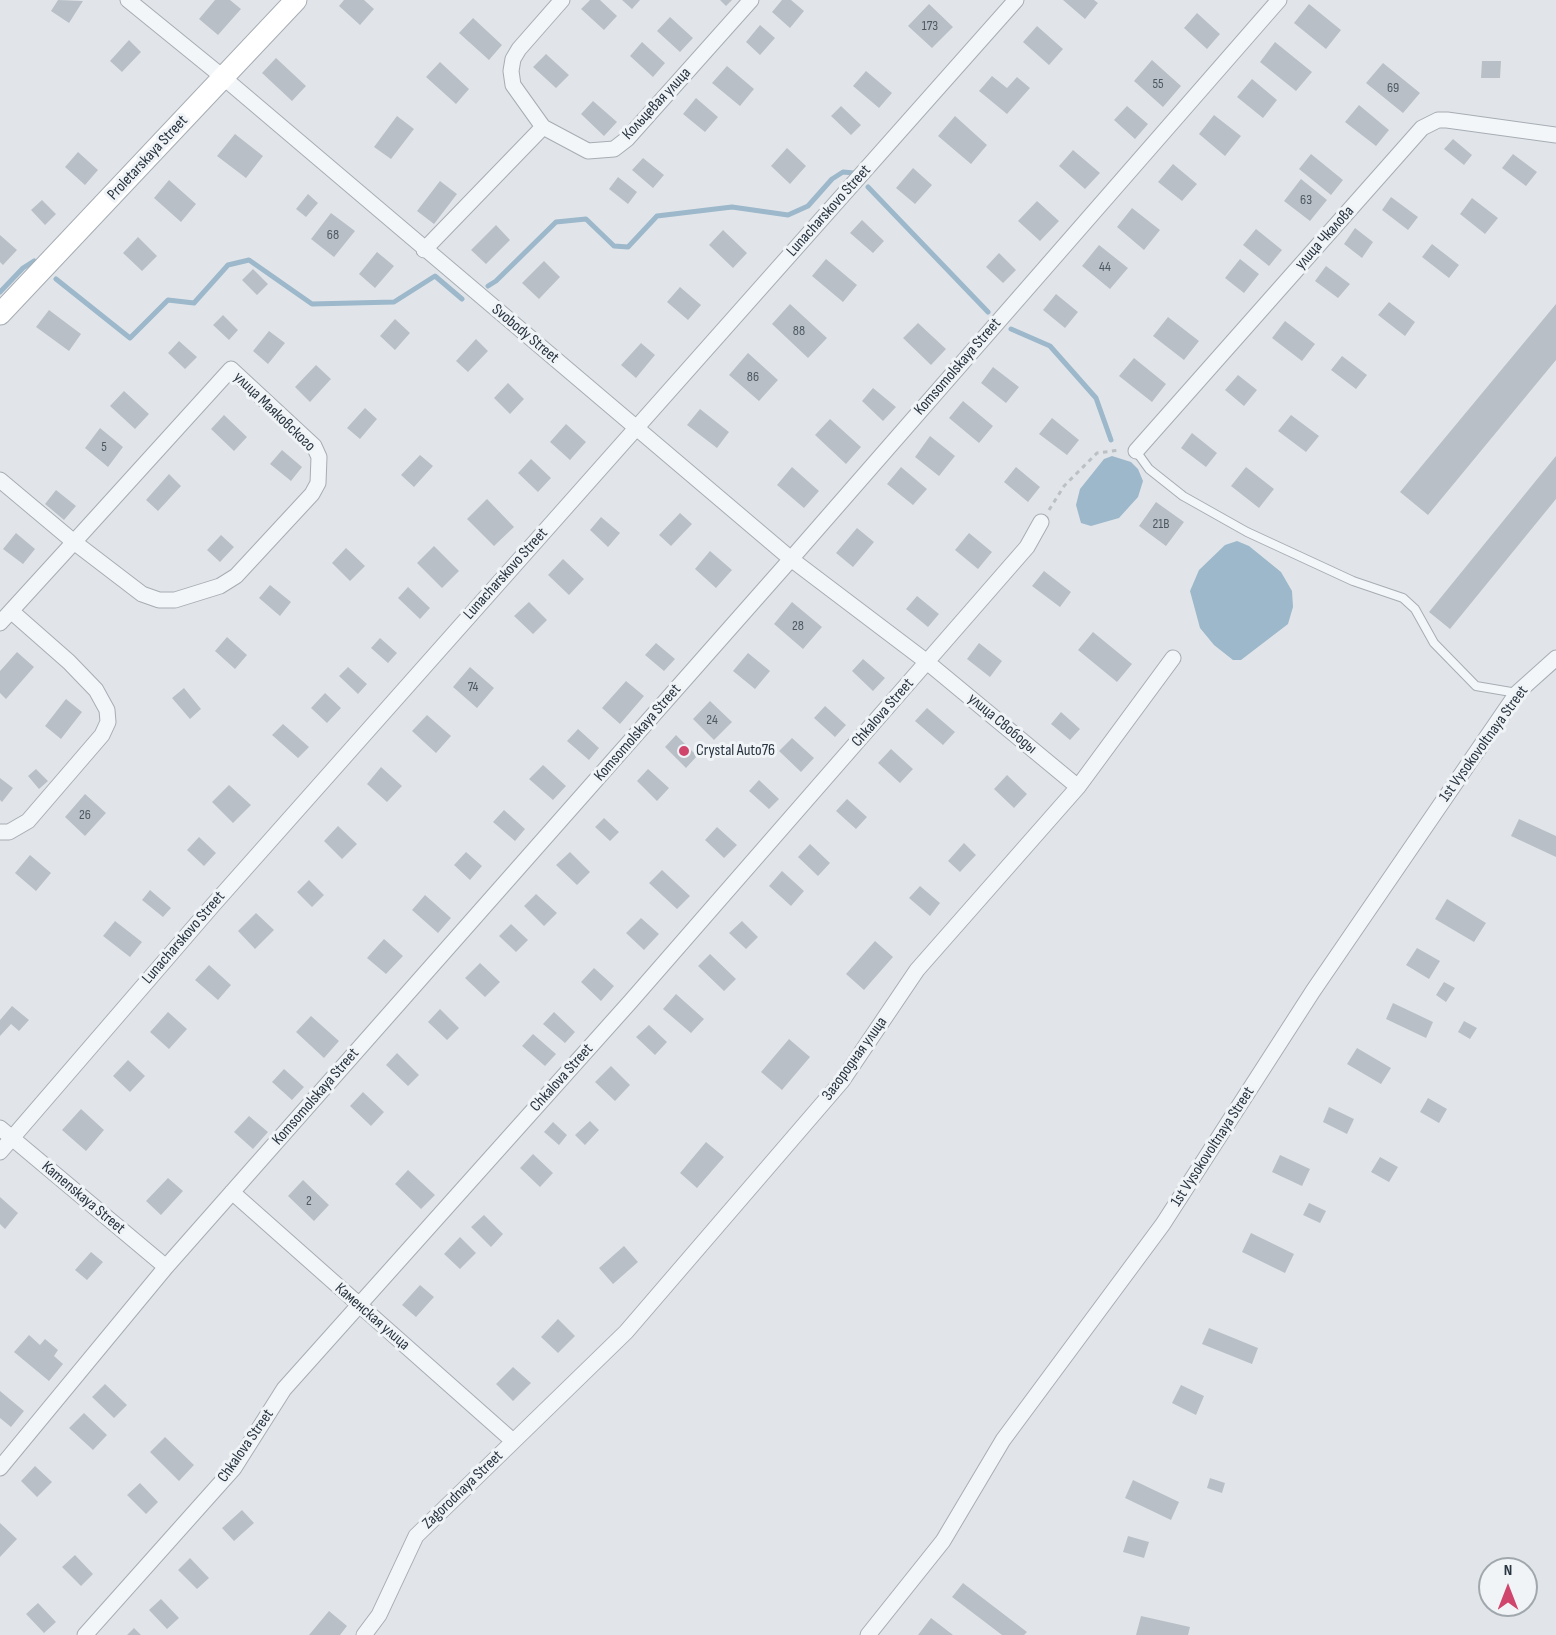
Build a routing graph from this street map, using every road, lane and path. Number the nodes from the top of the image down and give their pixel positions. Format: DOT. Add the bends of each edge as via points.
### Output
graph roads {
  1 [pos="128,0"];
  2 [pos="296,0"];
  3 [pos="562,0"];
  4 [pos="751,0"];
  5 [pos="1016,0"];
  6 [pos="1280,0"];
  7 [pos="224,78"];
  8 [pos="543,127"];
  9 [pos="1556,135"];
  10 [pos="424,250"];
  11 [pos="0,314"];
  12 [pos="635,428"];
  13 [pos="1136,451"];
  14 [pos="0,480"];
  15 [pos="1041,522"];
  16 [pos="74,542"];
  17 [pos="791,559"];
  18 [pos="11,612"];
  19 [pos="0,623"];
  20 [pos="1173,658"];
  21 [pos="1556,658"];
  22 [pos="927,662"];
  23 [pos="1517,693"];
  24 [pos="1078,787"];
  25 [pos="0,832"];
  26 [pos="6,1133"];
  27 [pos="0,1152"];
  28 [pos="232,1192"];
  29 [pos="166,1267"];
  30 [pos="358,1305"];
  31 [pos="513,1441"];
  32 [pos="0,1468"];
  33 [pos="85,1635"];
  34 [pos="364,1635"];
  35 [pos="868,1635"];
  1 -- 7 [label="street, Svobody Street"];
  2 -- 7 [label="main road, Proletarskaya Street"];
  3 -- 8 [label="street, Кольцевая улица" via="519,49 511,71 513,85"];
  4 -- 8 [label="street, Кольцевая улица" via="614,149 588,151"];
  5 -- 12 [label="street, Lunacharskovo Street"];
  6 -- 17 [label="street, Komsomolskaya Street"];
  7 -- 10 [label="street, Svobody Street"];
  7 -- 11 [label="main road, Proletarskaya Street"];
  8 -- 10 [label="street"];
  9 -- 13 [label="street, улица Чкалова" via="1447,120 1422,128"];
  10 -- 12 [label="street, Svobody Street"];
  12 -- 17 [label="street, Svobody Street"];
  12 -- 26 [label="street, Lunacharskovo Street"];
  13 -- 15 [label="path" via="1113,449 1097,453 1064,486"];
  13 -- 23 [label="lane" via="1149,469 1183,496 1247,532 1353,581 1403,598 1415,609 1434,643 1476,686"];
  14 -- 16 [label="street, улица Маяковского"];
  15 -- 22 [label="street, Chkalova Street" via="1027,547"];
  16 -- 16 [label="street, улица Маяковского" via="231,369 314,446 319,457 318,483 312,495 236,576 190,597 159,600 142,594"];
  16 -- 18 [label="street, улица Маяковского"];
  17 -- 22 [label="street, Svobody Street"];
  17 -- 28 [label="street, Komsomolskaya Street"];
  18 -- 19 [label="street, улица Маяковского"];
  18 -- 25 [label="street" via="96,690 107,710 108,722 102,735 28,821 9,832"];
  20 -- 24 [label="street, Загородная улица"];
  21 -- 23 [label="street, 1st Vysokovoltnaya Street"];
  22 -- 24 [label="street, улица Свободы"];
  22 -- 30 [label="street, Chkalova Street"];
  23 -- 35 [label="street, 1st Vysokovoltnaya Street" via="1320,981 1163,1224 1003,1440 944,1540"];
  24 -- 31 [label="street, Загородная улица" via="917,970 842,1081 641,1314"];
  26 -- 27 [label="street, Lunacharskovo Street"];
  26 -- 29 [label="street, Kamenskaya Street"];
  28 -- 29 [label="street, Komsomolskaya Street"];
  28 -- 30 [label="street, Каменская улица"];
  29 -- 32 [label="street, Komsomolskaya Street"];
  30 -- 31 [label="street, Каменская улица"];
  30 -- 33 [label="street, Chkalova Street" via="284,1389 234,1468"];
  31 -- 34 [label="street, Zagorodnaya Street" via="416,1536 379,1615"];
}
